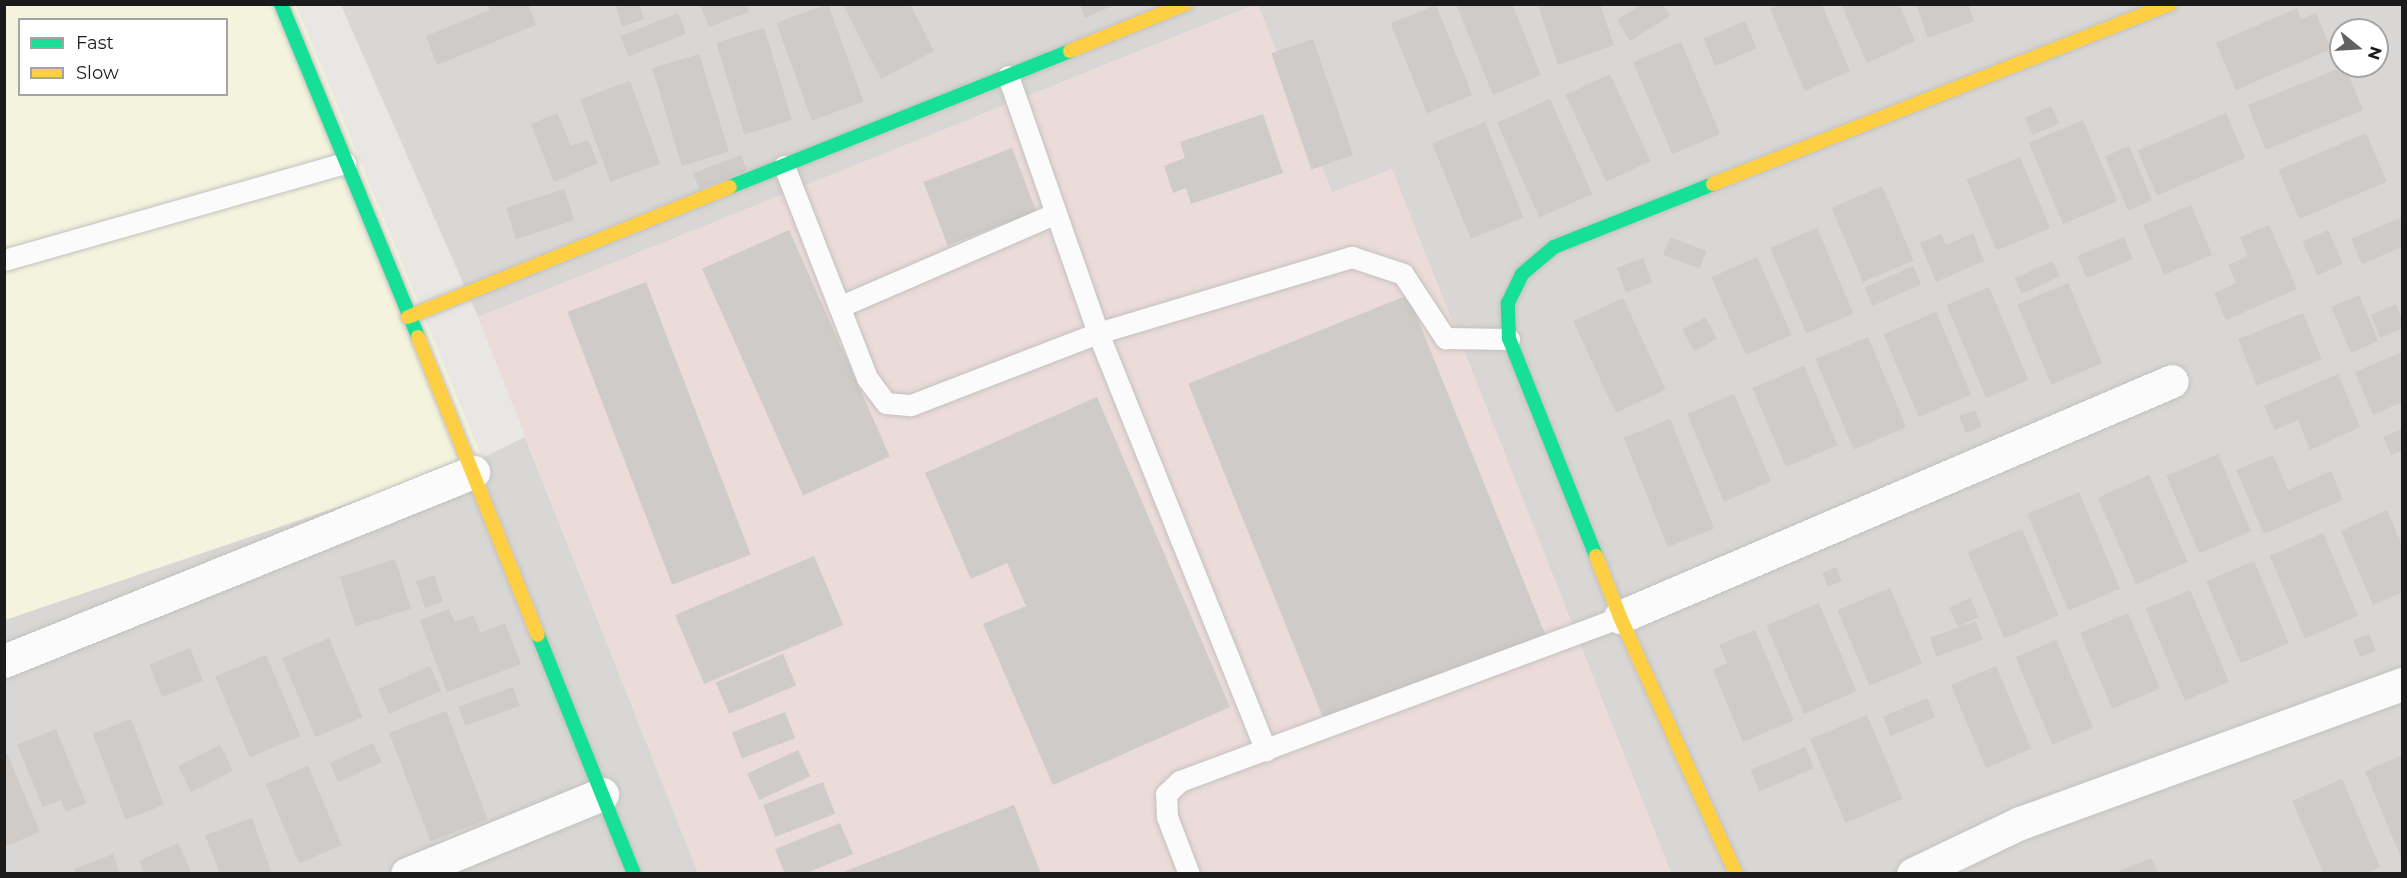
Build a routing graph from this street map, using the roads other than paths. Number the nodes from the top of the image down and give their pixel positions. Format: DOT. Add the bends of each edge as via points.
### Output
graph roads {
  1 [pos="1186,4"];
  2 [pos="2170,4"];
  3 [pos="284,5"];
  4 [pos="1008,76"];
  5 [pos="345,163"];
  6 [pos="784,166"];
  7 [pos="1056,213"];
  8 [pos="4,260"];
  9 [pos="838,307"];
  10 [pos="408,317"];
  11 [pos="1098,333"];
  12 [pos="1509,339"];
  13 [pos="2172,381"];
  14 [pos="473,472"];
  15 [pos="1620,617"];
  16 [pos="4,661"];
  17 [pos="2403,684"];
  18 [pos="1266,751"];
  19 [pos="602,794"];
  20 [pos="406,873"];
  21 [pos="634,873"];
  22 [pos="1189,873"];
  23 [pos="1736,873"];
  24 [pos="1913,873"];
  1 -- 4 [label="street"];
  2 -- 12 [label="street" via="1554,247 1522,274 1508,303"];
  3 -- 5 [label="street"];
  4 -- 6 [label="street"];
  4 -- 7 [label="lane"];
  5 -- 8 [label="lane"];
  5 -- 10 [label="street"];
  6 -- 9 [label="lane"];
  6 -- 10 [label="street"];
  7 -- 9 [label="lane"];
  7 -- 11 [label="lane"];
  9 -- 11 [label="lane" via="867,378 886,404 911,405"];
  10 -- 14 [label="street"];
  11 -- 12 [label="lane" via="1352,257 1403,274 1445,338"];
  11 -- 18 [label="lane"];
  12 -- 15 [label="street"];
  13 -- 15 [label="street"];
  14 -- 16 [label="street"];
  14 -- 19 [label="street"];
  15 -- 18 [label="lane"];
  15 -- 23 [label="street"];
  17 -- 24 [label="street" via="2020,823"];
  18 -- 22 [label="lane" via="1180,782 1166,794 1167,817"];
  19 -- 20 [label="street"];
  19 -- 21 [label="street"];
}
